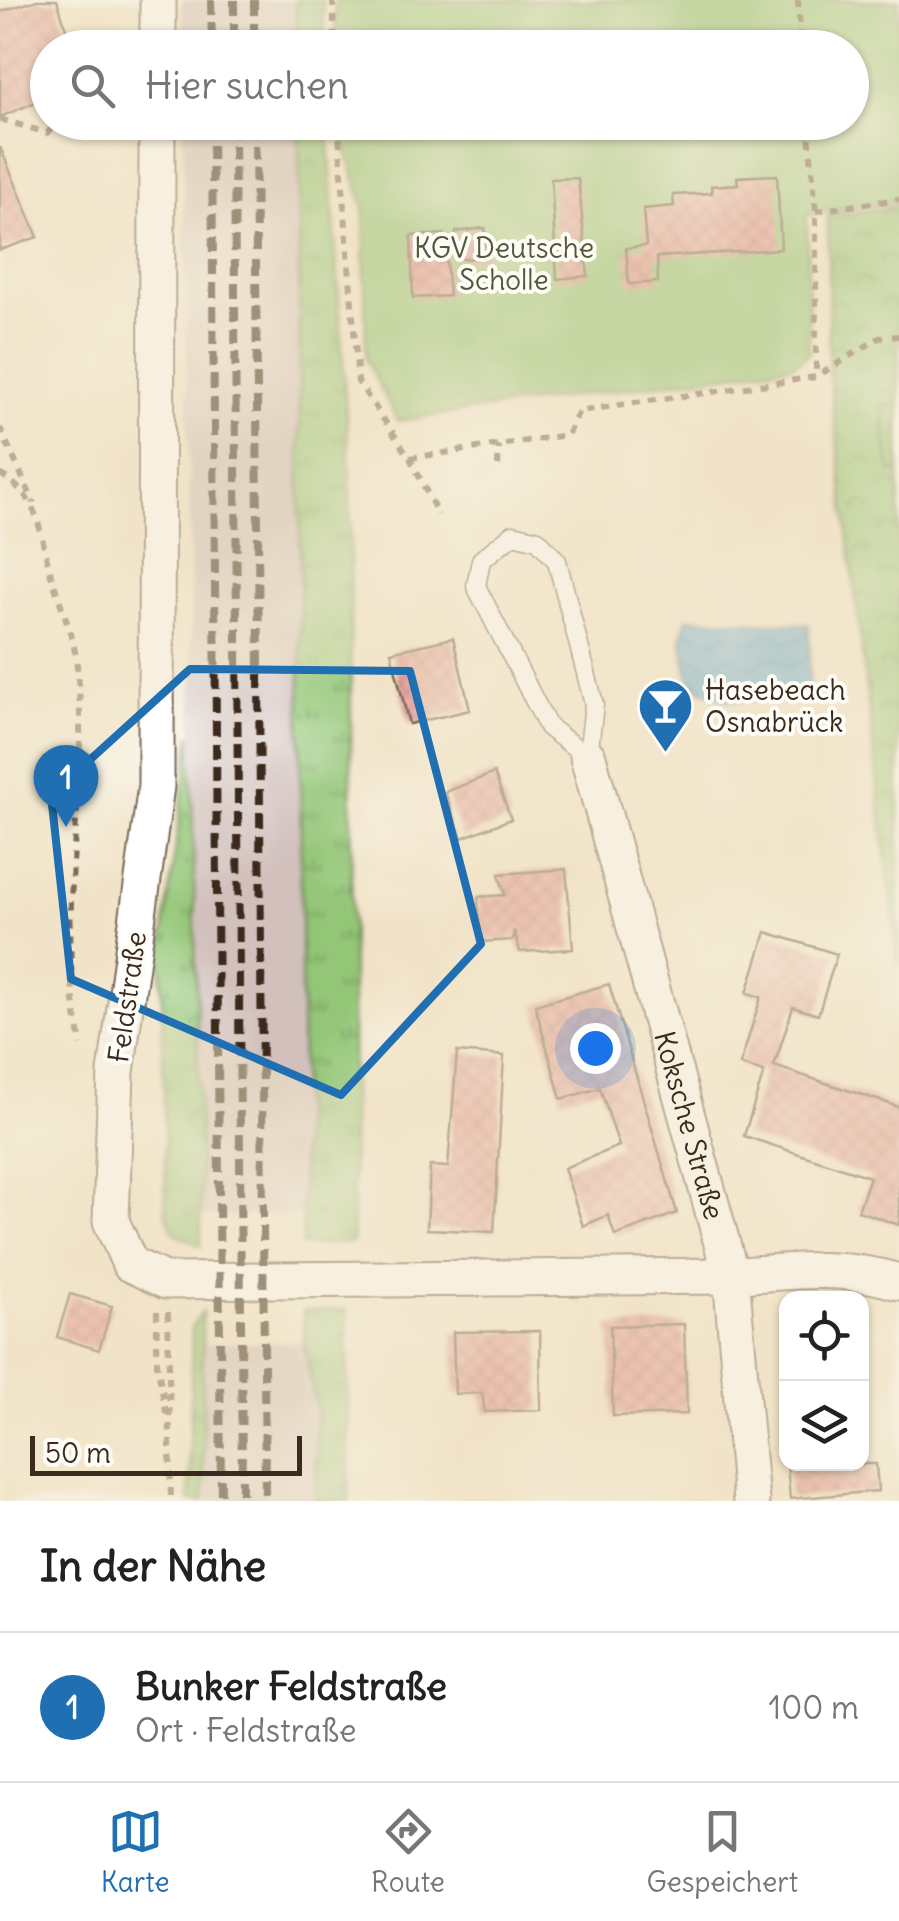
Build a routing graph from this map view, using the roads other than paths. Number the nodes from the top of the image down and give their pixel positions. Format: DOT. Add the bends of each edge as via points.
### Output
graph roads {
  1 [pos="158,0"];
  2 [pos="158,30"];
  3 [pos="157,140"];
  4 [pos="588,757"];
  5 [pos="731,1276"];
  6 [pos="899,1282"];
  7 [pos="751,1501"];
  1 -- 2 [label="street"];
  3 -- 5 [label="street, Feldstraße" via="156,786 116,1072 111,1222 130,1264 156,1279"];
  4 -- 4 [label="lane, Koksche Straße" via="594,704 556,561 538,540 513,534 481,560 476,586 548,727"];
  4 -- 5 [label="street, Koksche Straße"];
  5 -- 6 [label="street" via="819,1269"];
  5 -- 7 [label="street, Koksche Straße"];
}
